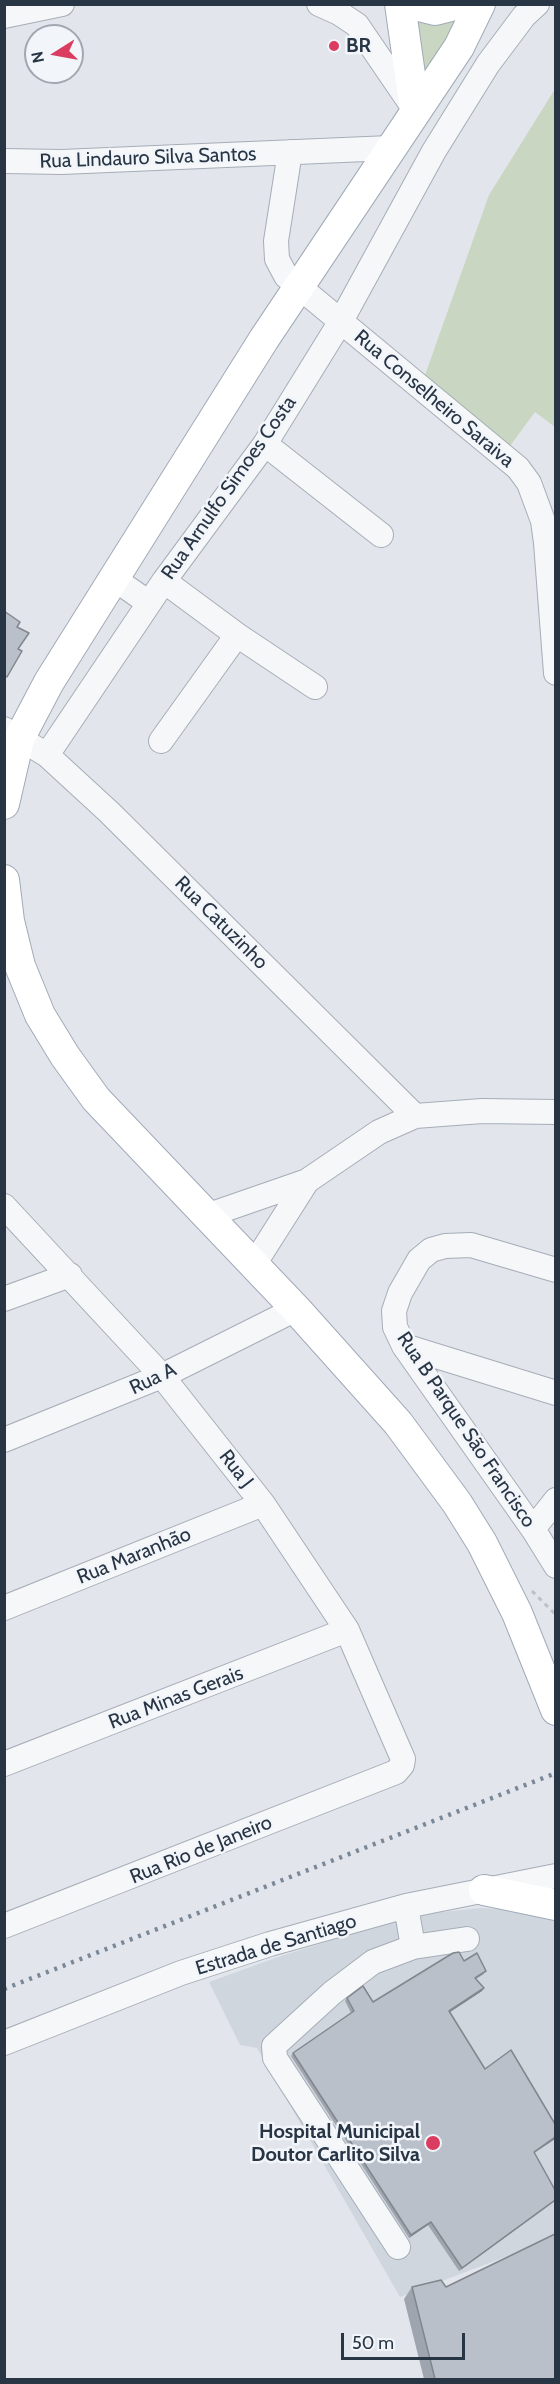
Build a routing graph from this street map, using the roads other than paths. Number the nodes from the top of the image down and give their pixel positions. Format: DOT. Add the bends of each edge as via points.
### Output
graph roads {
  1 [pos="62,4"];
  2 [pos="319,4"];
  3 [pos="400,4"];
  4 [pos="411,4"];
  5 [pos="459,4"];
  6 [pos="480,4"];
  7 [pos="537,4"];
  8 [pos="4,16"];
  9 [pos="415,110"];
  10 [pos="390,147"];
  11 [pos="291,152"];
  12 [pos="4,161"];
  13 [pos="298,286"];
  14 [pos="340,321"];
  15 [pos="265,444"];
  16 [pos="381,535"];
  17 [pos="113,578"];
  18 [pos="164,581"];
  19 [pos="149,603"];
  20 [pos="237,634"];
  21 [pos="555,673"];
  22 [pos="315,687"];
  23 [pos="12,734"];
  24 [pos="161,741"];
  25 [pos="47,755"];
  26 [pos="4,804"];
  27 [pos="4,880"];
  28 [pos="554,1110"];
  29 [pos="415,1116"];
  30 [pos="306,1181"];
  31 [pos="4,1206"];
  32 [pos="206,1216"];
  33 [pos="253,1266"];
  34 [pos="555,1270"];
  35 [pos="70,1275"];
  36 [pos="4,1299"];
  37 [pos="296,1309"];
  38 [pos="404,1346"];
  39 [pos="162,1376"];
  40 [pos="555,1393"];
  41 [pos="4,1440"];
  42 [pos="555,1500"];
  43 [pos="264,1504"];
  44 [pos="533,1529"];
  45 [pos="555,1566"];
  46 [pos="4,1608"];
  47 [pos="347,1630"];
  48 [pos="555,1710"];
  49 [pos="4,1764"];
  50 [pos="396,1772"];
  51 [pos="555,1876"];
  52 [pos="484,1890"];
  53 [pos="555,1905"];
  54 [pos="406,1906"];
  55 [pos="4,1926"];
  56 [pos="467,1938"];
  57 [pos="413,1947"];
  58 [pos="4,2043"];
  59 [pos="398,2247"];
  1 -- 8 [label="street"];
  2 -- 9 [label="street" via="357,25"];
  3 -- 9 [label="main road"];
  4 -- 5 [label="main road" via="435,10"];
  6 -- 9 [label="main road" via="459,46"];
  7 -- 14 [label="street, Rua Arnulfo Simoes Costa" via="488,64 434,151"];
  9 -- 10 [label="main road"];
  10 -- 11 [label="street, Rua Lindauro Silva Santos"];
  10 -- 13 [label="main road"];
  11 -- 12 [label="street, Rua Lindauro Silva Santos"];
  11 -- 13 [label="street, Rua Conselheiro Saraiva" via="276,241 282,270"];
  13 -- 14 [label="street, Rua Conselheiro Saraiva"];
  13 -- 17 [label="main road"];
  14 -- 15 [label="street, Rua Arnulfo Simoes Costa"];
  14 -- 21 [label="street, Rua Conselheiro Saraiva" via="518,468 529,483 543,521"];
  15 -- 16 [label="street"];
  15 -- 18 [label="street, Rua Arnulfo Simoes Costa"];
  17 -- 19 [label="street"];
  17 -- 23 [label="main road"];
  18 -- 19 [label="street, Rua Arnulfo Simoes Costa"];
  18 -- 20 [label="street"];
  19 -- 25 [label="street, Rua Arnulfo Simoes Costa"];
  20 -- 22 [label="street"];
  20 -- 24 [label="street"];
  23 -- 25 [label="street, Rua Catuzinho"];
  23 -- 26 [label="main road"];
  25 -- 29 [label="street, Rua Catuzinho"];
  27 -- 32 [label="main road" via="20,966 40,1015 64,1056 96,1099"];
  28 -- 29 [label="street"];
  29 -- 30 [label="street" via="379,1132"];
  30 -- 32 [label="street"];
  30 -- 33 [label="street"];
  31 -- 35 [label="street, Rua J"];
  32 -- 33 [label="main road"];
  33 -- 37 [label="main road"];
  34 -- 38 [label="street, Rua B Parque São Francisco" via="471,1245 431,1250 419,1260 394,1311 395,1327"];
  35 -- 36 [label="street"];
  35 -- 39 [label="street, Rua J"];
  37 -- 39 [label="street, Rua A"];
  37 -- 48 [label="main road" via="398,1423 457,1503 517,1613"];
  38 -- 40 [label="street"];
  38 -- 44 [label="street, Rua B Parque São Francisco"];
  39 -- 41 [label="street, Rua A"];
  39 -- 43 [label="street, Rua J"];
  42 -- 44 [label="street"];
  43 -- 46 [label="street, Rua Maranhão"];
  43 -- 47 [label="street, Rua J"];
  44 -- 45 [label="street, Rua B Parque São Francisco"];
  47 -- 49 [label="street, Rua Minas Gerais"];
  47 -- 50 [label="street, Rua J" via="402,1752 402,1765"];
  50 -- 55 [label="street, Rua Rio de Janeiro"];
  51 -- 52 [label="street, Estrada de Santiago"];
  52 -- 53 [label="main road"];
  52 -- 54 [label="street, Estrada de Santiago"];
  54 -- 57 [label="street"];
  54 -- 58 [label="street, Estrada de Santiago" via="181,1973"];
  56 -- 57 [label="street"];
  57 -- 59 [label="street" via="373,1962 352,1976 275,2042 273,2050"];
}
